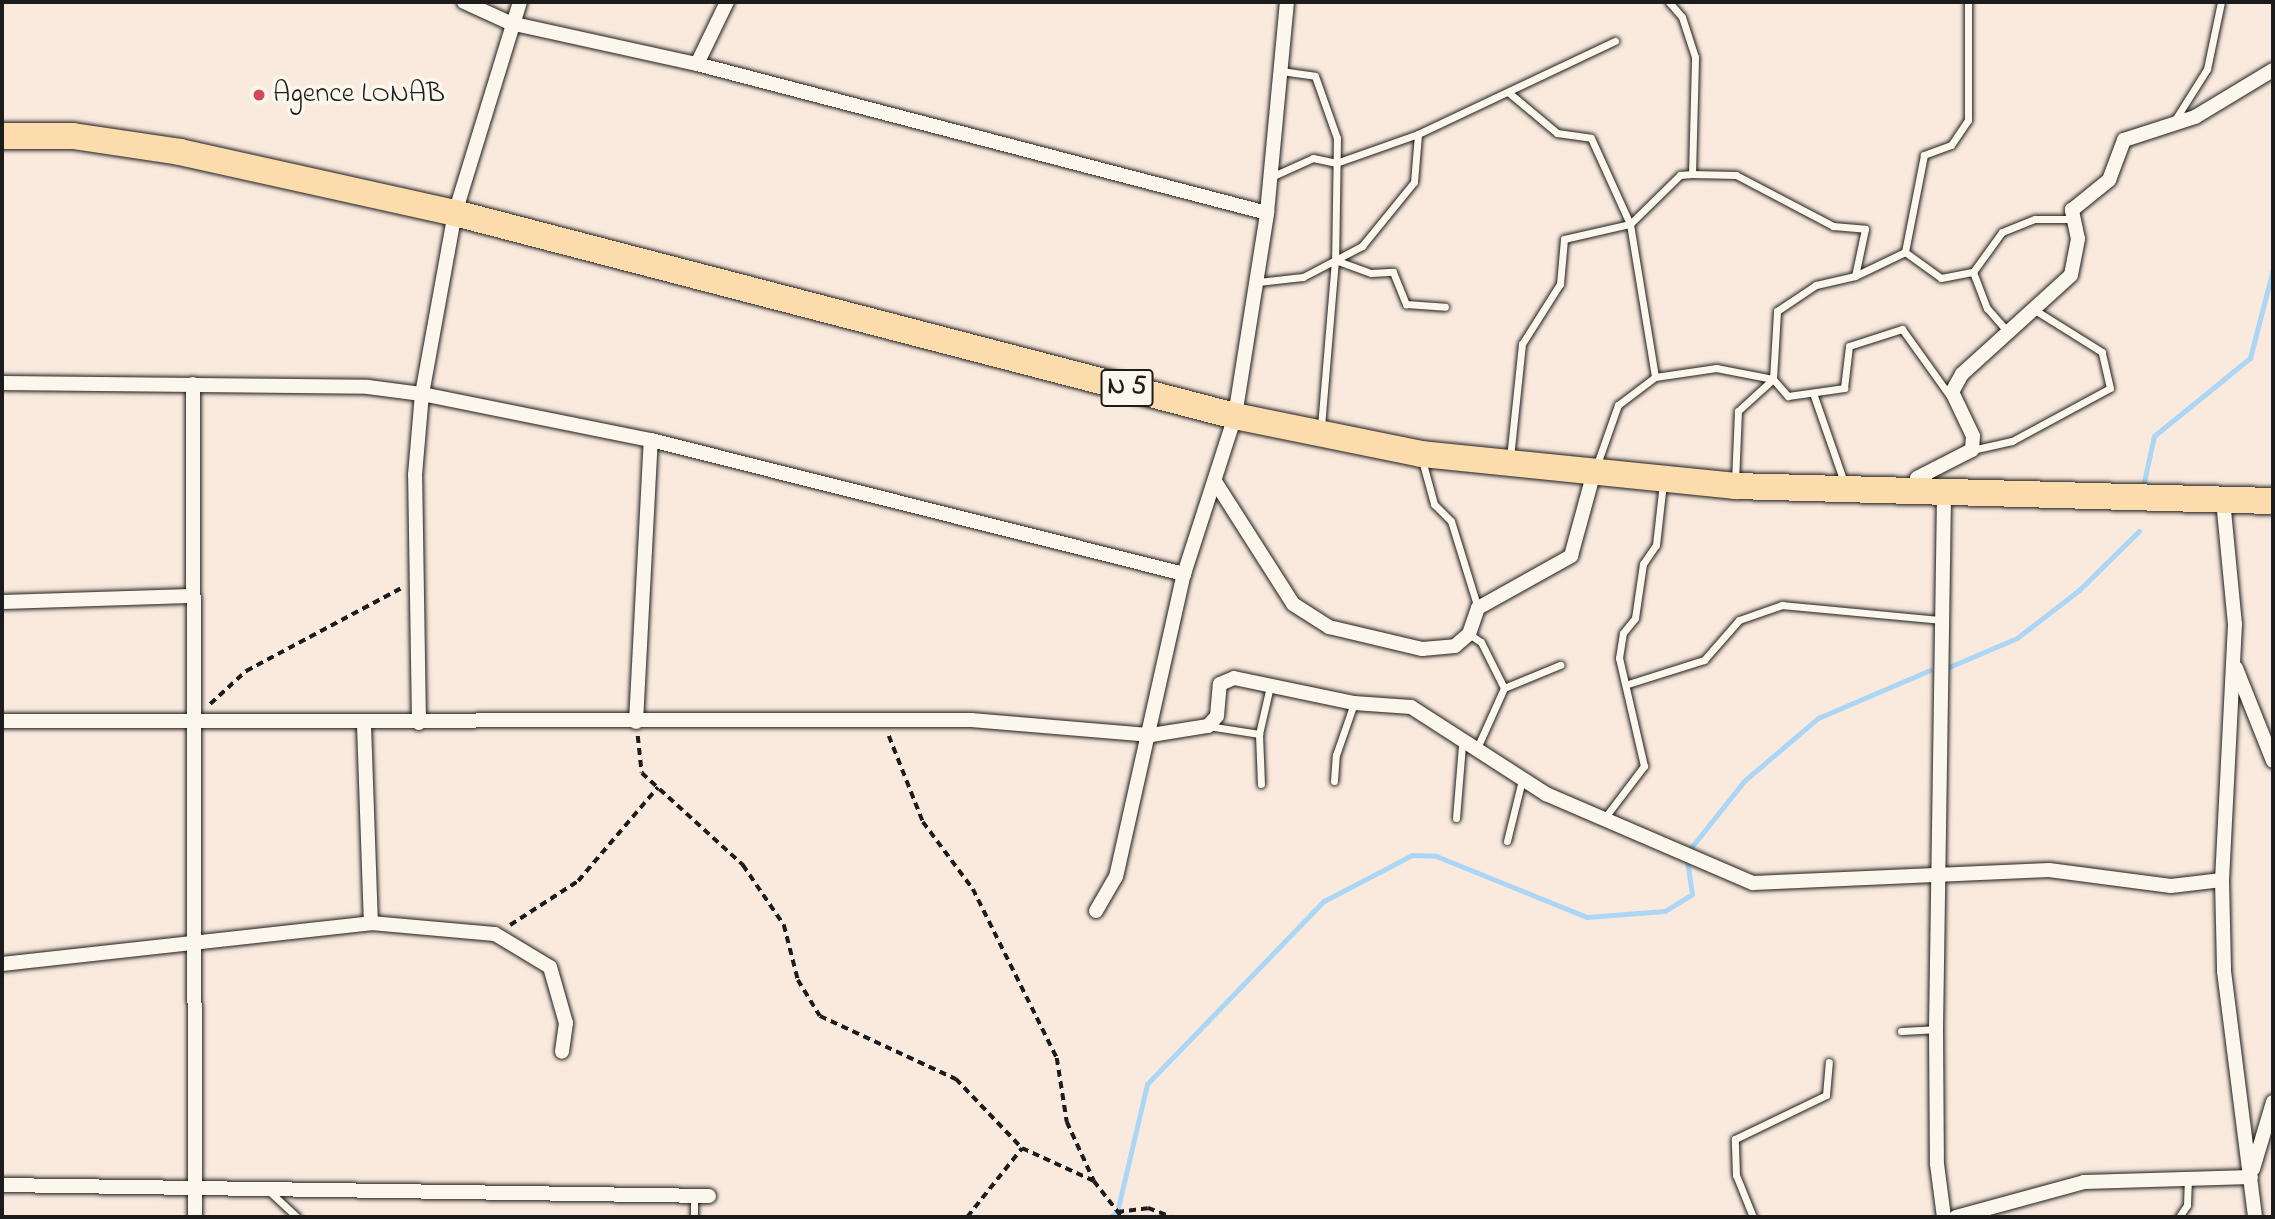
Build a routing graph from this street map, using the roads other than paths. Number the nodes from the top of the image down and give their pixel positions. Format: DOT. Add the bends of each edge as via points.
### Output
graph roads {
  1 [pos="464,2"];
  2 [pos="520,2"];
  3 [pos="725,2"];
  4 [pos="1287,2"];
  5 [pos="1669,2"];
  6 [pos="1968,2"];
  7 [pos="2221,2"];
  8 [pos="489,5"];
  9 [pos="510,23"];
  10 [pos="1615,41"];
  11 [pos="697,64"];
  12 [pos="2273,70"];
  13 [pos="1280,71"];
  14 [pos="1508,92"];
  15 [pos="2171,125"];
  16 [pos="1418,134"];
  17 [pos="2,136"];
  18 [pos="1336,163"];
  19 [pos="1692,174"];
  20 [pos="1270,177"];
  21 [pos="455,213"];
  22 [pos="1267,213"];
  23 [pos="2071,219"];
  24 [pos="1630,224"];
  25 [pos="1905,252"];
  26 [pos="1335,260"];
  27 [pos="1973,272"];
  28 [pos="1854,276"];
  29 [pos="1258,282"];
  30 [pos="1445,307"];
  31 [pos="2038,312"];
  32 [pos="2011,334"];
  33 [pos="1655,377"];
  34 [pos="1773,379"];
  35 [pos="2,383"];
  36 [pos="193,384"];
  37 [pos="1812,393"];
  38 [pos="422,394"];
  39 [pos="1952,400"];
  40 [pos="1235,416"];
  41 [pos="1321,437"];
  42 [pos="651,440"];
  43 [pos="1972,450"];
  44 [pos="1421,454"];
  45 [pos="1509,462"];
  46 [pos="1594,472"];
  47 [pos="1663,479"];
  48 [pos="1216,483"];
  49 [pos="1735,486"];
  50 [pos="1846,489"];
  51 [pos="1932,496"];
  52 [pos="2223,500"];
  53 [pos="2273,501"];
  54 [pos="1184,574"];
  55 [pos="191,596"];
  56 [pos="2,602"];
  57 [pos="1478,608"];
  58 [pos="1941,620"];
  59 [pos="1469,634"];
  60 [pos="2234,662"];
  61 [pos="1560,665"];
  62 [pos="1628,684"];
  63 [pos="1270,686"];
  64 [pos="1504,688"];
  65 [pos="1354,703"];
  66 [pos="2,721"];
  67 [pos="191,722"];
  68 [pos="636,722"];
  69 [pos="419,723"];
  70 [pos="364,725"];
  71 [pos="1208,726"];
  72 [pos="1259,734"];
  73 [pos="1151,735"];
  74 [pos="1468,748"];
  75 [pos="2273,761"];
  76 [pos="1522,780"];
  77 [pos="1334,781"];
  78 [pos="1261,784"];
  79 [pos="1606,816"];
  80 [pos="1456,818"];
  81 [pos="1507,841"];
  82 [pos="1941,877"];
  83 [pos="2222,880"];
  84 [pos="1096,911"];
  85 [pos="371,923"];
  86 [pos="193,939"];
  87 [pos="2,964"];
  88 [pos="1936,1029"];
  89 [pos="1901,1031"];
  90 [pos="562,1052"];
  91 [pos="1829,1062"];
  92 [pos="2273,1102"];
  93 [pos="2251,1177"];
  94 [pos="2188,1179"];
  95 [pos="2,1185"];
  96 [pos="196,1189"];
  97 [pos="268,1190"];
  98 [pos="701,1196"];
  99 [pos="195,1217"];
  100 [pos="297,1217"];
  101 [pos="694,1217"];
  102 [pos="1753,1217"];
  103 [pos="1944,1217"];
  104 [pos="1956,1217"];
  105 [pos="2179,1217"];
  106 [pos="2255,1217"];
  1 -- 8 [label="street"];
  2 -- 9 [label="street"];
  3 -- 11 [label="street"];
  4 -- 13 [label="street"];
  5 -- 19 [label="lane" via="1682,17 1695,57"];
  6 -- 25 [label="lane" via="1968,120 1951,145 1924,155"];
  7 -- 15 [label="lane" via="2207,69"];
  8 -- 9 [label="street"];
  9 -- 11 [label="street"];
  9 -- 21 [label="street"];
  10 -- 14 [label="lane"];
  11 -- 22 [label="street"];
  12 -- 15 [label="street"];
  13 -- 18 [label="lane" via="1315,76 1337,138"];
  13 -- 20 [label="street"];
  14 -- 16 [label="lane"];
  14 -- 24 [label="lane" via="1557,133 1591,138"];
  15 -- 23 [label="street" via="2124,140 2109,180 2077,204"];
  16 -- 18 [label="lane"];
  16 -- 26 [label="lane" via="1414,182 1362,246"];
  17 -- 21 [label="highway, N 5" via="73,136 180,152"];
  18 -- 20 [label="lane" via="1313,158"];
  18 -- 26 [label="lane"];
  19 -- 24 [label="lane" via="1680,175"];
  19 -- 28 [label="lane" via="1736,175 1833,226 1865,229"];
  20 -- 22 [label="street"];
  21 -- 38 [label="street"];
  21 -- 40 [label="highway, N 5"];
  22 -- 29 [label="street"];
  23 -- 27 [label="lane" via="2035,219 2002,232"];
  23 -- 31 [label="street" via="2078,239 2071,275"];
  24 -- 33 [label="lane"];
  24 -- 45 [label="lane" via="1564,239 1560,284 1522,344"];
  25 -- 27 [label="lane" via="1941,278"];
  25 -- 28 [label="lane"];
  26 -- 29 [label="lane" via="1303,277"];
  26 -- 30 [label="lane" via="1371,273 1393,272 1406,304"];
  26 -- 41 [label="lane"];
  27 -- 32 [label="lane" via="1987,308"];
  28 -- 34 [label="lane" via="1816,285 1777,311"];
  29 -- 40 [label="street"];
  31 -- 32 [label="street"];
  31 -- 43 [label="lane" via="2102,352 2110,388 2012,441"];
  32 -- 39 [label="street" via="1962,374"];
  33 -- 34 [label="lane" via="1716,368"];
  33 -- 46 [label="lane" via="1618,405"];
  34 -- 37 [label="lane" via="1788,396"];
  34 -- 49 [label="lane" via="1738,411"];
  35 -- 36 [label="street"];
  36 -- 38 [label="street"];
  36 -- 55 [label="street"];
  37 -- 39 [label="lane" via="1844,388 1849,346 1902,329"];
  37 -- 50 [label="lane"];
  38 -- 42 [label="street"];
  38 -- 69 [label="street" via="415,475"];
  39 -- 43 [label="street" via="1973,436"];
  40 -- 41 [label="highway, N 5"];
  40 -- 48 [label="street"];
  41 -- 44 [label="highway, N 5"];
  42 -- 54 [label="street"];
  42 -- 68 [label="street"];
  43 -- 51 [label="street" via="1917,478"];
  44 -- 45 [label="highway, N 5"];
  44 -- 57 [label="lane" via="1434,504 1451,521"];
  45 -- 46 [label="highway, N 5"];
  46 -- 47 [label="highway, N 5"];
  46 -- 57 [label="street" via="1571,556"];
  47 -- 49 [label="highway, N 5"];
  47 -- 62 [label="lane" via="1656,545 1643,564 1635,618 1623,633 1619,658"];
  48 -- 54 [label="street"];
  48 -- 59 [label="street" via="1293,604 1329,627 1422,649 1455,646"];
  49 -- 50 [label="highway, N 5"];
  50 -- 51 [label="highway, N 5"];
  51 -- 52 [label="highway, N 5"];
  51 -- 58 [label="street"];
  52 -- 53 [label="highway, N 5"];
  52 -- 60 [label="street"];
  54 -- 73 [label="street"];
  55 -- 56 [label="street"];
  55 -- 67 [label="street"];
  57 -- 59 [label="street"];
  58 -- 62 [label="lane" via="1782,606 1739,620 1704,660"];
  58 -- 82 [label="street"];
  59 -- 64 [label="lane" via="1480,642"];
  60 -- 75 [label="street"];
  60 -- 83 [label="street"];
  61 -- 64 [label="lane"];
  62 -- 79 [label="lane" via="1644,766"];
  63 -- 65 [label="street"];
  63 -- 71 [label="street" via="1234,678 1220,684 1217,716"];
  63 -- 72 [label="lane"];
  64 -- 74 [label="lane"];
  65 -- 74 [label="street" via="1411,707"];
  65 -- 77 [label="lane" via="1336,755"];
  66 -- 67 [label="street"];
  67 -- 70 [label="street"];
  67 -- 86 [label="street"];
  68 -- 69 [label="street"];
  68 -- 73 [label="street" via="971,720"];
  69 -- 70 [label="street"];
  70 -- 85 [label="street"];
  71 -- 72 [label="lane"];
  71 -- 73 [label="street"];
  72 -- 78 [label="lane"];
  73 -- 84 [label="street" via="1116,877"];
  74 -- 76 [label="street"];
  74 -- 80 [label="lane"];
  76 -- 79 [label="street"];
  76 -- 81 [label="lane"];
  79 -- 82 [label="street" via="1754,883"];
  82 -- 83 [label="street" via="2049,870 2171,886"];
  82 -- 88 [label="street"];
  83 -- 93 [label="street" via="2224,971"];
  85 -- 86 [label="street"];
  85 -- 90 [label="street" via="495,934 550,967 566,1023"];
  86 -- 87 [label="street"];
  86 -- 96 [label="street"];
  88 -- 89 [label="lane"];
  88 -- 103 [label="street" via="1937,1164"];
  91 -- 102 [label="lane" via="1826,1095 1735,1139 1736,1175"];
  92 -- 93 [label="street"];
  93 -- 94 [label="street"];
  93 -- 106 [label="street"];
  94 -- 104 [label="street" via="2084,1182"];
  94 -- 105 [label="lane" via="2188,1205"];
  95 -- 96 [label="street"];
  96 -- 97 [label="street"];
  96 -- 99 [label="street"];
  97 -- 98 [label="street"];
  97 -- 100 [label="lane"];
  98 -- 101 [label="lane"];
}
